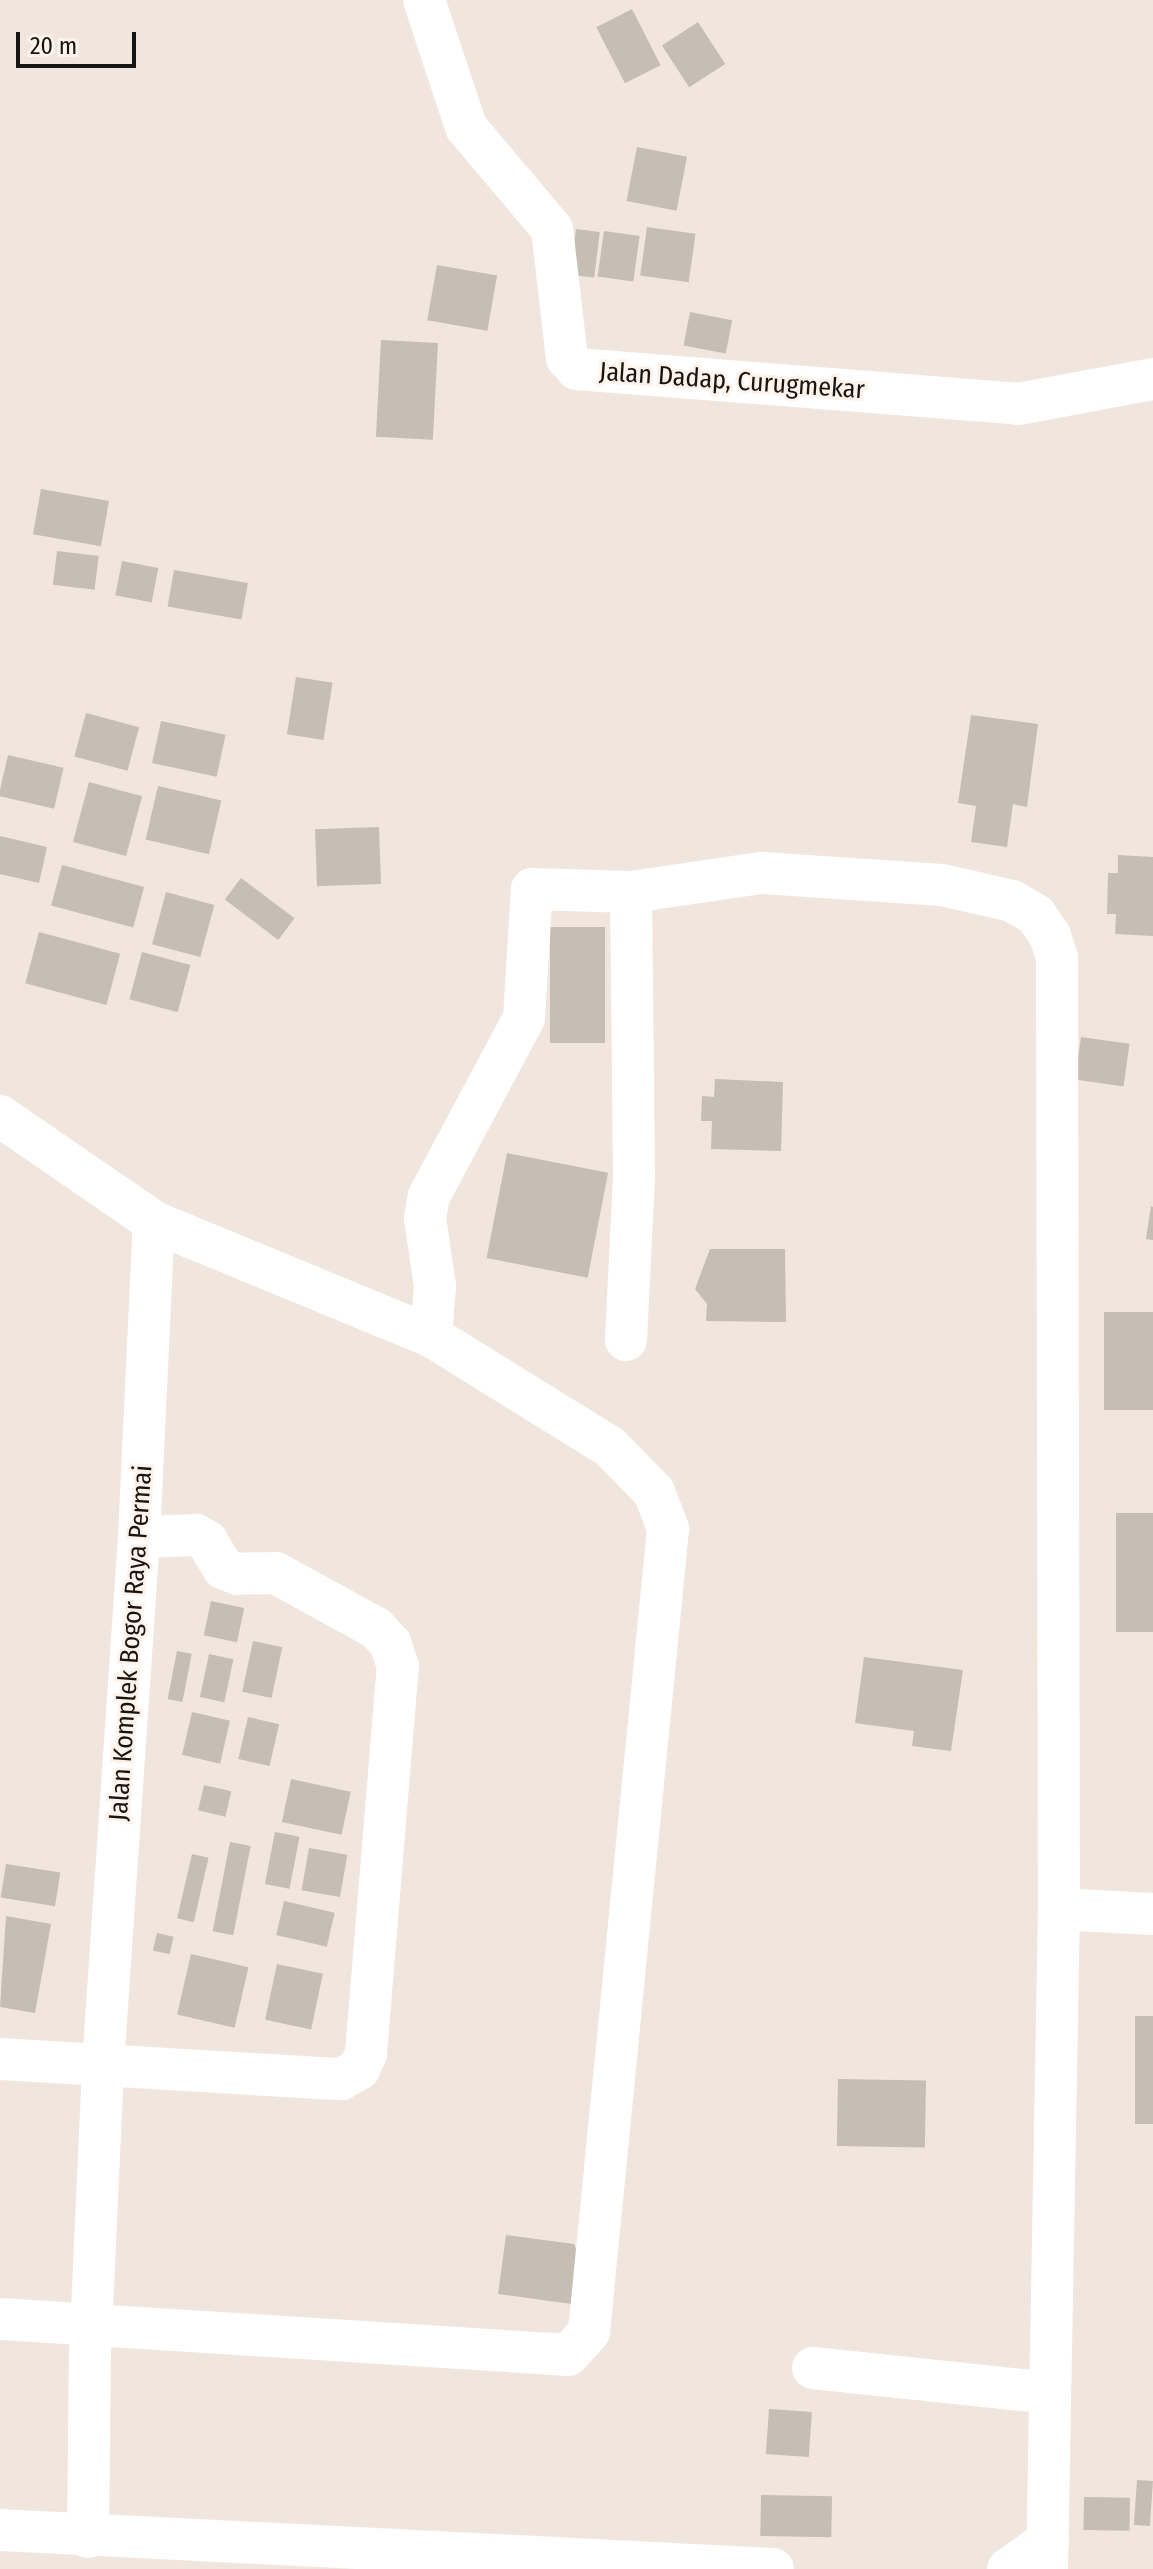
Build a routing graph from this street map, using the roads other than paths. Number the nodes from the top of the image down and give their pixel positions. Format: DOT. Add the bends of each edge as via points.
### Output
graph roads {
  1 [pos="424,0"];
  2 [pos="1153,379"];
  3 [pos="631,892"];
  4 [pos="0,1116"];
  5 [pos="154,1222"];
  6 [pos="431,1336"];
  7 [pos="626,1340"];
  8 [pos="139,1537"];
  9 [pos="1059,1909"];
  10 [pos="1153,1914"];
  11 [pos="0,2059"];
  12 [pos="103,2064"];
  13 [pos="0,2319"];
  14 [pos="95,2325"];
  15 [pos="813,2368"];
  16 [pos="1050,2393"];
  17 [pos="0,2530"];
  18 [pos="88,2537"];
  19 [pos="1048,2555"];
  20 [pos="564,2564"];
  21 [pos="773,2569"];
  22 [pos="1008,2569"];
  1 -- 2 [label="street, Jalan Dadap, Curugmekar" via="466,127 552,229 567,358 577,369 1018,404"];
  3 -- 6 [label="street" via="532,889 524,1018 429,1196 425,1218 435,1286"];
  3 -- 7 [label="street" via="634,1177"];
  3 -- 9 [label="street" via="761,873 942,885 1012,901 1036,915 1050,936 1057,958"];
  4 -- 5 [label="street"];
  5 -- 6 [label="street"];
  5 -- 8 [label="street, Jalan Komplek Bogor Raya Permai"];
  6 -- 14 [label="street" via="610,1447 654,1492 668,1529 589,2332 568,2355"];
  8 -- 12 [label="street, Jalan Komplek Bogor Raya Permai"];
  8 -- 12 [label="street" via="196,1535 207,1541 223,1568 237,1574 276,1573 376,1628 390,1643 398,1667 366,2053 359,2069 341,2079"];
  9 -- 10 [label="street"];
  9 -- 16 [label="street"];
  11 -- 12 [label="street"];
  12 -- 14 [label="street, Jalan Komplek Bogor Raya Permai"];
  13 -- 14 [label="street"];
  14 -- 18 [label="street, Jalan Komplek Bogor Raya Permai" via="90,2354"];
  15 -- 16 [label="street"];
  16 -- 19 [label="street"];
  17 -- 18 [label="street"];
  18 -- 20 [label="street"];
  19 -- 22 [label="street"];
  20 -- 21 [label="street"];
}
